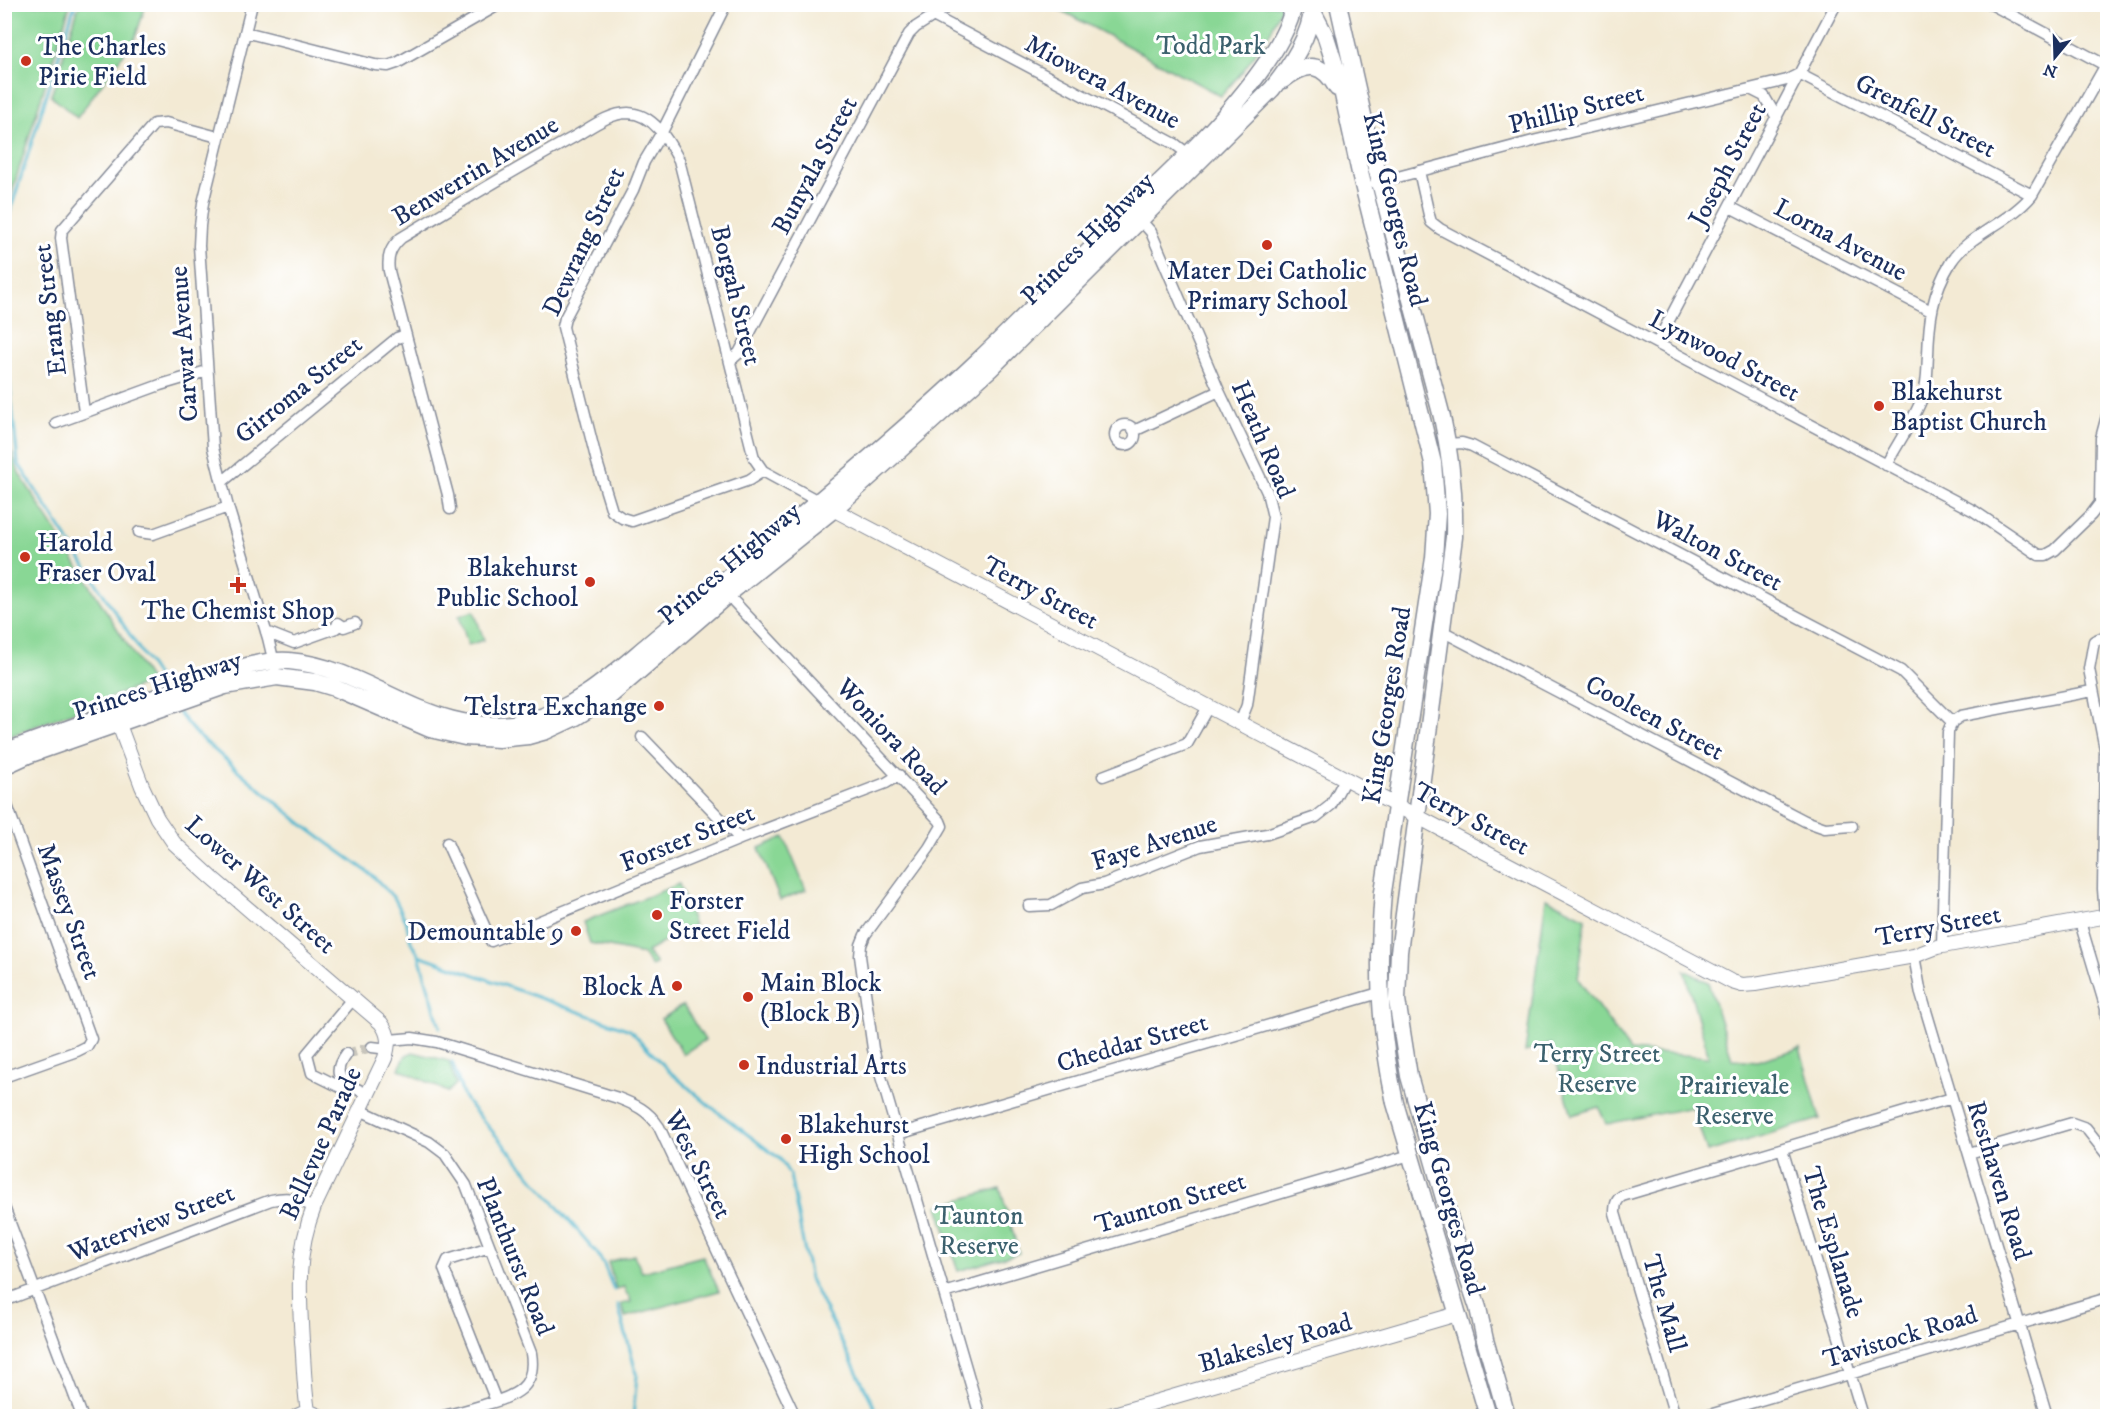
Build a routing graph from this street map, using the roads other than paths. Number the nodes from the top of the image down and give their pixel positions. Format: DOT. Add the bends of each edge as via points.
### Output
graph roads {
  1 [pos="252,4"];
  2 [pos="500,4"];
  3 [pos="726,4"];
  4 [pos="952,4"];
  5 [pos="1336,4"];
  6 [pos="1836,4"];
  7 [pos="1991,4"];
  8 [pos="1312,7"];
  9 [pos="1293,10"];
  10 [pos="933,16"];
  11 [pos="245,32"];
  12 [pos="2106,63"];
  13 [pos="1799,74"];
  14 [pos="1750,88"];
  15 [pos="1272,89"];
  16 [pos="1343,100"];
  17 [pos="1777,118"];
  18 [pos="662,132"];
  19 [pos="218,137"];
  20 [pos="1188,154"];
  21 [pos="1419,171"];
  22 [pos="1381,181"];
  23 [pos="1363,186"];
  24 [pos="2032,195"];
  25 [pos="1730,207"];
  26 [pos="1136,215"];
  27 [pos="1930,311"];
  28 [pos="406,335"];
  29 [pos="1657,344"];
  30 [pos="731,360"];
  31 [pos="207,371"];
  32 [pos="1219,392"];
  33 [pos="84,412"];
  34 [pos="2108,412"];
  35 [pos="56,423"];
  36 [pos="1134,431"];
  37 [pos="1448,444"];
  38 [pos="1886,465"];
  39 [pos="763,471"];
  40 [pos="222,482"];
  41 [pos="2104,496"];
  42 [pos="818,501"];
  43 [pos="228,507"];
  44 [pos="450,509"];
  45 [pos="834,509"];
  46 [pos="139,532"];
  47 [pos="723,590"];
  48 [pos="355,622"];
  49 [pos="1442,631"];
  50 [pos="266,632"];
  51 [pos="2108,635"];
  52 [pos="275,669"];
  53 [pos="2092,691"];
  54 [pos="1208,706"];
  55 [pos="116,717"];
  56 [pos="1952,722"];
  57 [pos="1240,723"];
  58 [pos="642,737"];
  59 [pos="4,752"];
  60 [pos="4,765"];
  61 [pos="899,775"];
  62 [pos="1103,777"];
  63 [pos="1345,779"];
  64 [pos="4,797"];
  65 [pos="1397,805"];
  66 [pos="1416,815"];
  67 [pos="1852,826"];
  68 [pos="740,839"];
  69 [pos="447,843"];
  70 [pos="1029,906"];
  71 [pos="2106,916"];
  72 [pos="2080,922"];
  73 [pos="1942,946"];
  74 [pos="1914,956"];
  75 [pos="1379,993"];
  76 [pos="354,999"];
  77 [pos="2106,1017"];
  78 [pos="388,1044"];
  79 [pos="372,1047"];
  80 [pos="346,1054"];
  81 [pos="4,1077"];
  82 [pos="351,1085"];
  83 [pos="368,1094"];
  84 [pos="1952,1098"];
  85 [pos="360,1110"];
  86 [pos="898,1134"];
  87 [pos="1782,1149"];
  88 [pos="1969,1154"];
  89 [pos="1410,1155"];
  90 [pos="2107,1155"];
  91 [pos="4,1207"];
  92 [pos="314,1207"];
  93 [pos="490,1247"];
  94 [pos="1460,1254"];
  95 [pos="34,1290"];
  96 [pos="944,1293"];
  97 [pos="2108,1298"];
  98 [pos="4,1301"];
  99 [pos="1457,1314"];
  100 [pos="2020,1324"];
  101 [pos="1485,1340"];
  102 [pos="1851,1375"];
  103 [pos="496,1401"];
  104 [pos="308,1415"];
  105 [pos="82,1416"];
  106 [pos="443,1416"];
  107 [pos="795,1416"];
  108 [pos="980,1416"];
  109 [pos="1107,1416"];
  110 [pos="1488,1416"];
  111 [pos="1508,1416"];
  112 [pos="1675,1416"];
  113 [pos="1706,1416"];
  114 [pos="1863,1416"];
  115 [pos="2047,1416"];
  1 -- 11 [label="street, Carwar Avenue"];
  2 -- 11 [label="street" via="388,66"];
  3 -- 18 [label="street, Dewrang Street"];
  4 -- 10 [label="street, Bunyala Street"];
  5 -- 8 [label="highway"];
  5 -- 22 [label="highway, King Georges Road"];
  6 -- 13 [label="street, Joseph Street"];
  7 -- 12 [label="street"];
  8 -- 9 [label="highway"];
  8 -- 15 [label="highway, Princes Highway" via="1306,34"];
  8 -- 16 [label="highway, King Georges Road" via="1326,38"];
  9 -- 20 [label="highway, Princes Highway" via="1277,43 1240,98"];
  10 -- 20 [label="street, Miowera Avenue"];
  10 -- 30 [label="street, Bunyala Street" via="909,34 739,354"];
  11 -- 19 [label="street, Carwar Avenue"];
  12 -- 24 [label="street"];
  13 -- 14 [label="street, Phillip Street"];
  13 -- 17 [label="street, Joseph Street"];
  13 -- 24 [label="street, Grenfell Street"];
  14 -- 17 [label="street" via="1764,96"];
  14 -- 21 [label="street, Phillip Street"];
  15 -- 16 [label="highway" via="1301,68 1316,68 1329,74"];
  15 -- 26 [label="highway, Princes Highway"];
  16 -- 23 [label="highway, King Georges Road"];
  17 -- 25 [label="street, Joseph Street"];
  18 -- 28 [label="street, Benwerrin Avenue" via="638,115 610,117 400,238 388,260"];
  18 -- 30 [label="street, Borgah Street" via="679,160"];
  18 -- 39 [label="street, Dewrang Street" via="563,327 597,462 612,511 632,521 749,480"];
  19 -- 31 [label="street, Carwar Avenue" via="200,226"];
  19 -- 33 [label="street, Erang Street" via="157,122 62,230"];
  20 -- 26 [label="highway, Princes Highway"];
  21 -- 22 [label="street, Phillip Street"];
  21 -- 29 [label="street, Lynwood Street" via="1435,226"];
  22 -- 23 [label="street, Phillip Street"];
  22 -- 37 [label="highway, King Georges Road"];
  23 -- 65 [label="highway, King Georges Road" via="1435,474 1434,558"];
  24 -- 27 [label="street" via="2023,207 1959,252"];
  25 -- 27 [label="street, Lorna Avenue"];
  25 -- 29 [label="street, Joseph Street"];
  26 -- 32 [label="street, Heath Road" via="1151,232"];
  26 -- 42 [label="highway, Princes Highway"];
  26 -- 45 [label="highway, Princes Highway" via="990,369"];
  27 -- 38 [label="street" via="1923,396"];
  28 -- 40 [label="street, Girroma Street" via="397,338"];
  28 -- 44 [label="street, Benwerrin Avenue"];
  29 -- 38 [label="street, Lynwood Street"];
  30 -- 39 [label="street, Borgah Street" via="754,458"];
  31 -- 33 [label="street"];
  31 -- 40 [label="street, Carwar Avenue" via="212,440"];
  32 -- 36 [label="street"];
  32 -- 57 [label="street, Heath Road" via="1272,508 1247,705"];
  33 -- 35 [label="street"];
  34 -- 41 [label="street" via="2101,438"];
  37 -- 49 [label="highway, King Georges Road" via="1454,488 1454,537"];
  37 -- 56 [label="street, Walton Street" via="1472,446 1901,671"];
  38 -- 41 [label="street, Lynwood Street" via="1983,516 2042,556 2055,550 2091,515"];
  39 -- 42 [label="street"];
  40 -- 43 [label="street, Carwar Avenue"];
  42 -- 45 [label="street, Terry Street"];
  42 -- 47 [label="highway, Princes Highway"];
  43 -- 46 [label="street" via="153,534"];
  43 -- 50 [label="street, Carwar Avenue"];
  45 -- 47 [label="highway, Princes Highway"];
  45 -- 54 [label="street, Terry Street"];
  47 -- 52 [label="highway, Princes Highway" via="587,694 547,715 512,723 471,724 448,719 336,672 300,663"];
  47 -- 61 [label="street, Woniora Road"];
  48 -- 50 [label="street" via="344,627 338,623 336,628 294,642"];
  49 -- 66 [label="highway, King Georges Road"];
  49 -- 67 [label="street, Cooleen Street" via="1805,821 1825,828"];
  50 -- 52 [label="street, Carwar Avenue"];
  51 -- 53 [label="street" via="2096,639 2091,650"];
  52 -- 55 [label="highway, Princes Highway" via="196,681"];
  53 -- 56 [label="street" via="1961,716"];
  53 -- 71 [label="street" via="2105,749"];
  54 -- 57 [label="street, Terry Street"];
  54 -- 62 [label="street" via="1187,744"];
  55 -- 59 [label="highway, Princes Highway"];
  55 -- 60 [label="highway, Princes Highway"];
  55 -- 76 [label="street, Lower West Street" via="142,786 174,843"];
  56 -- 73 [label="street" via="1948,732"];
  57 -- 63 [label="street, Terry Street"];
  58 -- 68 [label="street"];
  61 -- 68 [label="street, Forster Street"];
  61 -- 86 [label="street, Woniora Road" via="942,826 865,935 859,951 873,1049"];
  63 -- 65 [label="street, Terry Street"];
  63 -- 70 [label="street, Faye Avenue" via="1331,804 1316,817 1267,834 1200,846 1104,884 1082,888 1050,905"];
  64 -- 81 [label="street, Massey Street" via="90,1041 77,1051"];
  65 -- 66 [label="street, Terry Street"];
  65 -- 75 [label="highway, King Georges Road" via="1383,892"];
  66 -- 74 [label="street, Terry Street" via="1737,984"];
  66 -- 94 [label="highway, King Georges Road" via="1399,952 1398,1000 1409,1076"];
  68 -- 69 [label="street, Forster Street" via="491,941"];
  71 -- 72 [label="street, Terry Street"];
  72 -- 73 [label="street, Terry Street"];
  72 -- 77 [label="street"];
  73 -- 74 [label="street, Terry Street"];
  74 -- 84 [label="street, Resthaven Road" via="1921,994"];
  75 -- 86 [label="street, Cheddar Street"];
  75 -- 89 [label="highway, King Georges Road" via="1387,1068"];
  76 -- 78 [label="street, Lower West Street" via="381,1023"];
  76 -- 82 [label="street" via="307,1054 312,1073 340,1088"];
  78 -- 79 [label="street, West Street"];
  78 -- 83 [label="street, Bellevue Parade"];
  78 -- 107 [label="street, West Street" via="412,1038 437,1042 618,1098 645,1110 659,1127"];
  80 -- 82 [label="street" via="338,1075"];
  82 -- 83 [label="street"];
  83 -- 85 [label="street, Bellevue Parade"];
  84 -- 87 [label="street"];
  84 -- 88 [label="street, Resthaven Road"];
  85 -- 92 [label="street, Bellevue Parade"];
  85 -- 93 [label="street, Planthurst Road" via="429,1142 445,1154 466,1185"];
  86 -- 96 [label="street, Woniora Road"];
  87 -- 102 [label="street, The Esplanade"];
  87 -- 112 [label="street, The Mall" via="1622,1196 1616,1202"];
  88 -- 90 [label="street" via="2072,1123 2085,1128"];
  88 -- 100 [label="street, Resthaven Road"];
  89 -- 96 [label="street, Taunton Street"];
  89 -- 99 [label="highway, King Georges Road"];
  91 -- 95 [label="street"];
  92 -- 95 [label="street, Waterview Street" via="286,1197 271,1200"];
  92 -- 104 [label="street, Bellevue Parade" via="301,1252 298,1280"];
  93 -- 103 [label="street, Planthurst Road" via="532,1362 530,1377 523,1388"];
  93 -- 103 [label="street" via="448,1260 444,1269"];
  94 -- 99 [label="highway" via="1456,1270 1464,1298"];
  94 -- 101 [label="highway, King Georges Road"];
  95 -- 98 [label="street, Waterview Street"];
  95 -- 105 [label="street"];
  96 -- 108 [label="street, Woniora Road"];
  97 -- 100 [label="street, Tavistock Road"];
  99 -- 101 [label="highway" via="1465,1316"];
  99 -- 109 [label="street, Blakesley Road"];
  99 -- 110 [label="highway, King Georges Road"];
  100 -- 102 [label="street, Tavistock Road"];
  100 -- 115 [label="street, Resthaven Road"];
  101 -- 111 [label="highway, King Georges Road"];
  102 -- 113 [label="street, Tavistock Road"];
  102 -- 114 [label="street, The Esplanade"];
  103 -- 106 [label="street, Planthurst Road"];
}
